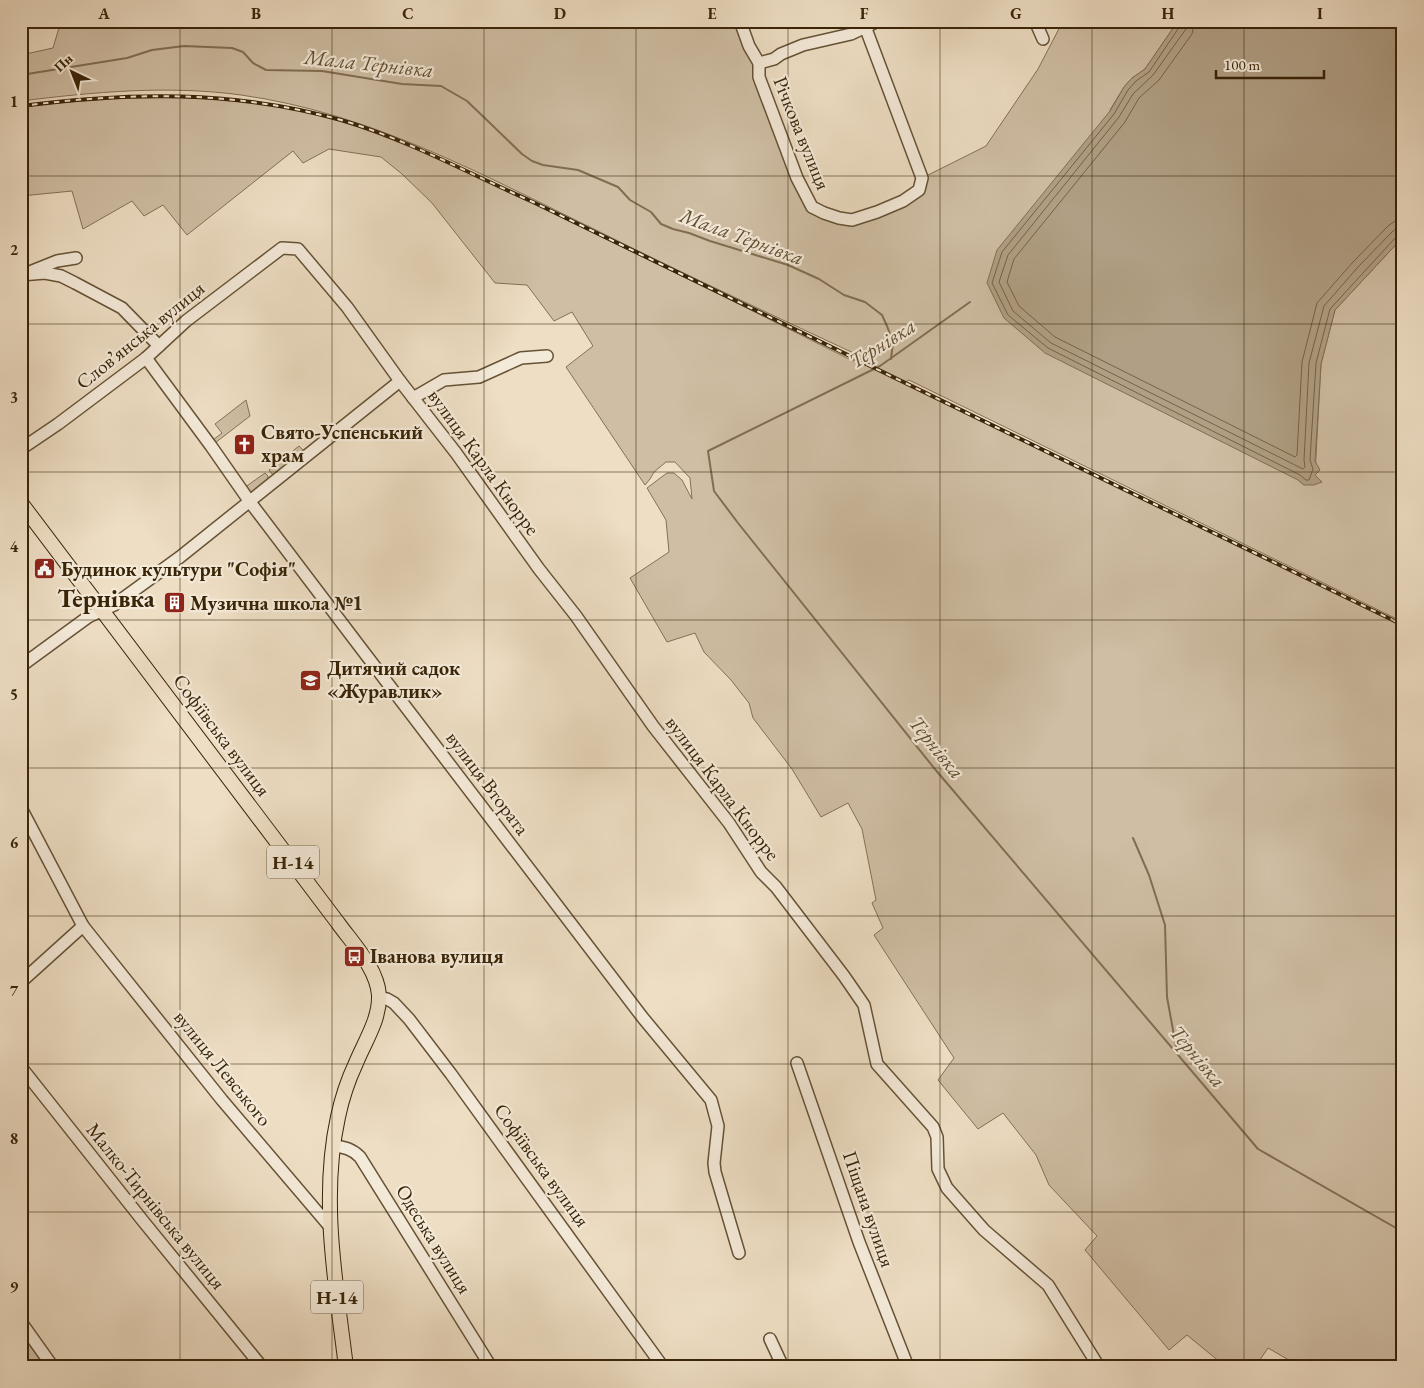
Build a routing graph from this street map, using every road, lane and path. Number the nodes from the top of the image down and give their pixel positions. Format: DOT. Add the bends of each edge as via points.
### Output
graph roads {
  1 [pos="740,21"];
  2 [pos="878,21"];
  3 [pos="1035,21"];
  4 [pos="864,24"];
  5 [pos="1043,39"];
  6 [pos="759,63"];
  7 [pos="282,248"];
  8 [pos="76,258"];
  9 [pos="25,274"];
  10 [pos="159,346"];
  11 [pos="547,356"];
  12 [pos="146,358"];
  13 [pos="400,381"];
  14 [pos="413,398"];
  15 [pos="21,449"];
  16 [pos="250,502"];
  17 [pos="21,503"];
  18 [pos="103,610"];
  19 [pos="21,666"];
  20 [pos="21,808"];
  21 [pos="26,831"];
  22 [pos="83,926"];
  23 [pos="21,982"];
  24 [pos="379,997"];
  25 [pos="797,1064"];
  26 [pos="21,1067"];
  27 [pos="333,1146"];
  28 [pos="331,1228"];
  29 [pos="739,1253"];
  30 [pos="21,1322"];
  31 [pos="770,1339"];
  32 [pos="53,1367"];
  33 [pos="262,1367"];
  34 [pos="346,1367"];
  35 [pos="491,1367"];
  36 [pos="663,1367"];
  37 [pos="782,1367"];
  38 [pos="908,1367"];
  39 [pos="1099,1367"];
  1 -- 6 [label="street, Річкова вулиця"];
  2 -- 4 [label="street"];
  3 -- 5 [label="street"];
  4 -- 6 [label="street" via="851,34 803,45"];
  4 -- 6 [label="street, Річкова вулиця" via="922,178 919,190 877,212 852,220 812,207 797,178 758,77"];
  7 -- 10 [label="street, Словʼянська вулиця" via="186,321"];
  7 -- 13 [label="street, вулиця Карла Кнорре" via="298,249 347,307"];
  8 -- 9 [label="street" via="57,260"];
  9 -- 10 [label="street" via="61,276 122,308"];
  10 -- 12 [label="street, Словʼянська вулиця"];
  11 -- 14 [label="street" via="521,358 479,377 444,380"];
  12 -- 15 [label="street, Словʼянська вулиця"];
  12 -- 16 [label="street, вулиця Втората"];
  13 -- 14 [label="street, вулиця Карла Кнорре"];
  13 -- 16 [label="street"];
  14 -- 39 [label="street, вулиця Карла Кнорре" via="576,616 653,726 729,822 761,872 776,887 864,1005 877,1064 933,1127 937,1137 938,1169 947,1188 984,1230 1048,1285"];
  16 -- 18 [label="street" via="180,557"];
  16 -- 29 [label="street, вулиця Втората" via="643,1018 711,1100 718,1126 715,1172"];
  17 -- 18 [label="main road, Софіївська вулиця / Н-14"];
  18 -- 19 [label="street" via="88,617"];
  18 -- 24 [label="main road, Софіївська вулиця / Н-14" via="338,923 373,974"];
  20 -- 21 [label="street, вулиця Левського"];
  21 -- 22 [label="street, вулиця Левського"];
  22 -- 23 [label="street"];
  22 -- 28 [label="street, вулиця Левського" via="227,1106"];
  24 -- 27 [label="main road, Софіївська вулиця / Н-14" via="377,1013 343,1095"];
  24 -- 36 [label="street, Софіївська вулиця" via="388,999 409,1019"];
  25 -- 38 [label="street, Піщана вулиця" via="859,1242"];
  26 -- 33 [label="street, Малко-Тирнівська вулиця"];
  27 -- 28 [label="main road, Софіївська вулиця / Н-14"];
  27 -- 35 [label="street, Одеська вулиця" via="353,1150 360,1157"];
  28 -- 34 [label="main road, Н-14"];
  30 -- 32 [label="street"];
  31 -- 37 [label="street"];
}
